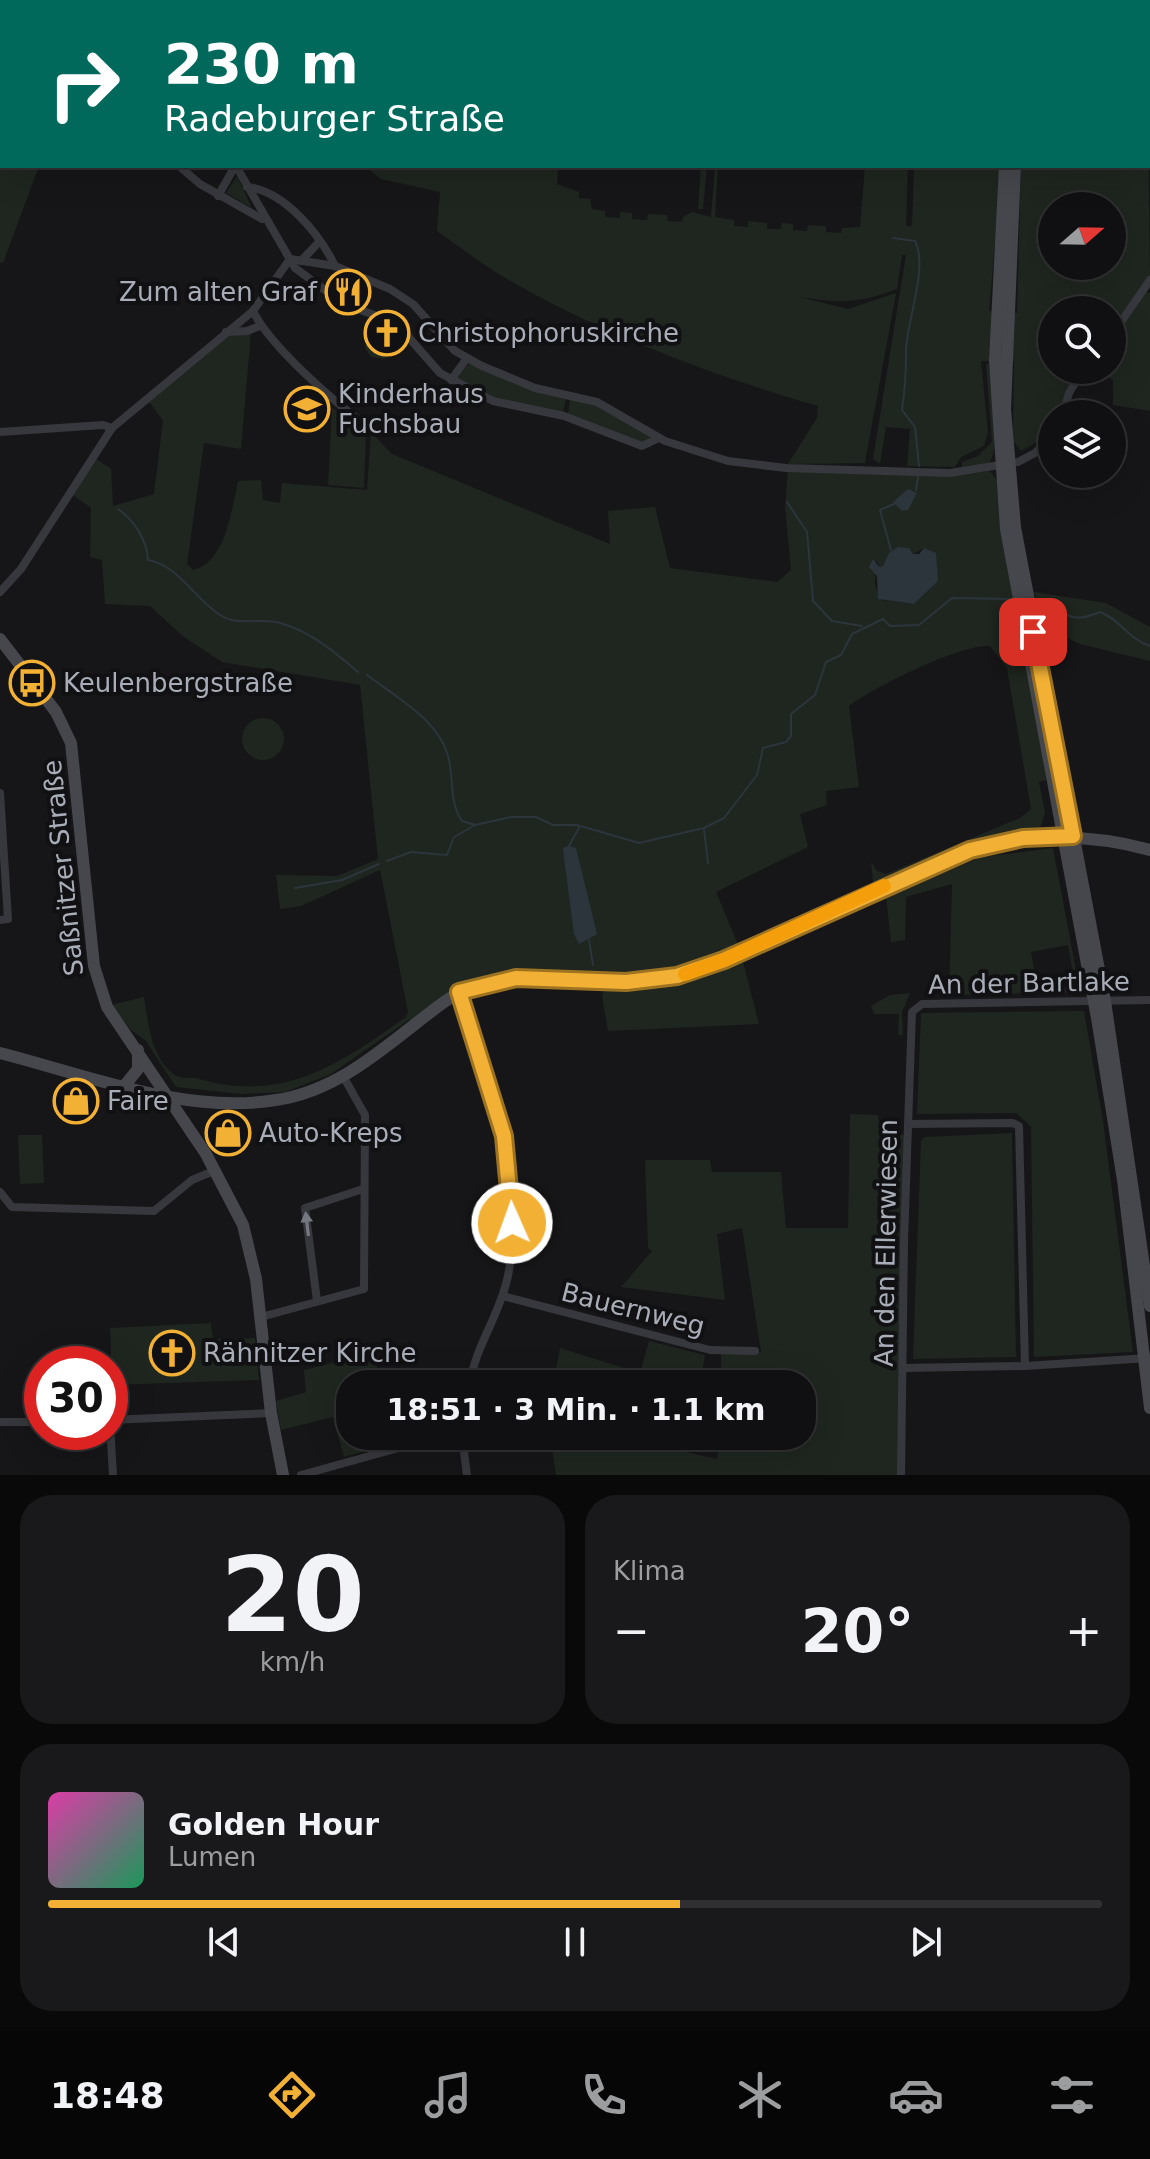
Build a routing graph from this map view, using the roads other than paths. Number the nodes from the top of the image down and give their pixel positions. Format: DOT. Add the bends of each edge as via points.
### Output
graph roads {
  1 [pos="182,168"];
  2 [pos="235,168"];
  3 [pos="237,168"];
  4 [pos="1005,168"];
  5 [pos="1015,168"];
  6 [pos="247,187"];
  7 [pos="218,196"];
  8 [pos="265,222"];
  9 [pos="319,242"];
  10 [pos="290,259"];
  11 [pos="301,261"];
  12 [pos="335,266"];
  13 [pos="1150,280"];
  14 [pos="253,311"];
  15 [pos="1126,315"];
  16 [pos="260,326"];
  17 [pos="225,332"];
  18 [pos="467,358"];
  19 [pos="451,380"];
  20 [pos="569,395"];
  21 [pos="564,416"];
  22 [pos="367,426"];
  23 [pos="112,428"];
  24 [pos="0,432"];
  25 [pos="659,438"];
  26 [pos="1038,450"];
  27 [pos="1003,465"];
  28 [pos="0,592"];
  29 [pos="0,639"];
  30 [pos="0,793"];
  31 [pos="1058,809"];
  32 [pos="1046,836"];
  33 [pos="1068,836"];
  34 [pos="1150,850"];
  35 [pos="0,920"];
  36 [pos="459,992"];
  37 [pos="1150,1000"];
  38 [pos="1099,1001"];
  39 [pos="912,1012"];
  40 [pos="138,1050"];
  41 [pos="0,1053"];
  42 [pos="343,1076"];
  43 [pos="125,1085"];
  44 [pos="168,1095"];
  45 [pos="206,1102"];
  46 [pos="908,1124"];
  47 [pos="191,1129"];
  48 [pos="216,1170"];
  49 [pos="363,1189"];
  50 [pos="0,1192"];
  51 [pos="503,1296"];
  52 [pos="317,1301"];
  53 [pos="1150,1306"];
  54 [pos="261,1317"];
  55 [pos="755,1351"];
  56 [pos="1148,1358"];
  57 [pos="1025,1366"];
  58 [pos="903,1368"];
  59 [pos="472,1370"];
  60 [pos="1150,1408"];
  61 [pos="271,1413"];
  62 [pos="0,1422"];
  63 [pos="24,1422"];
  64 [pos="128,1422"];
  65 [pos="112,1450"];
  66 [pos="391,1450"];
  67 [pos="464,1450"];
  68 [pos="113,1475"];
  69 [pos="283,1475"];
  70 [pos="301,1475"];
  71 [pos="467,1475"];
  72 [pos="901,1475"];
  1 -- 7 [label="street"];
  2 -- 7 [label="street"];
  3 -- 6 [label="street"];
  4 -- 27 [label="main road" via="995,361"];
  5 -- 27 [label="main road"];
  6 -- 8 [label="street"];
  6 -- 9 [label="street" via="273,193"];
  7 -- 8 [label="street"];
  8 -- 10 [label="street"];
  9 -- 11 [label="street"];
  9 -- 12 [label="street"];
  10 -- 11 [label="street"];
  10 -- 14 [label="street"];
  10 -- 19 [label="street" via="344,304 396,323 421,356"];
  11 -- 12 [label="street"];
  12 -- 18 [label="street" via="409,300 443,340"];
  13 -- 15 [label="street"];
  14 -- 16 [label="street"];
  14 -- 17 [label="street"];
  16 -- 17 [label="street"];
  16 -- 22 [label="street" via="339,407"];
  17 -- 23 [label="street"];
  18 -- 19 [label="street"];
  18 -- 20 [label="street" via="535,388"];
  19 -- 21 [label="street" via="493,401"];
  20 -- 21 [label="street"];
  20 -- 25 [label="street" via="601,403"];
  21 -- 25 [label="street" via="642,446"];
  23 -- 24 [label="street"];
  23 -- 28 [label="street" via="21,569"];
  25 -- 27 [label="street" via="728,461 791,467 950,473"];
  26 -- 27 [label="street"];
  27 -- 31 [label="main road" via="1013,573"];
  27 -- 33 [label="main road"];
  29 -- 40 [label="main road, Saßnitzer Straße" via="69,735 96,976 107,1007"];
  30 -- 35 [label="street" via="8,919"];
  31 -- 32 [label="main road"];
  31 -- 33 [label="main road"];
  32 -- 33 [label="main road"];
  32 -- 36 [label="main road" via="1001,841 961,854 677,976 626,982 516,978"];
  33 -- 34 [label="main road"];
  33 -- 38 [label="main road"];
  36 -- 42 [label="main road"];
  36 -- 51 [label="street" via="504,1136 510,1172 512,1223"];
  37 -- 38 [label="street, An der Bartlake"];
  38 -- 39 [label="street, An der Bartlake" via="922,1004"];
  38 -- 53 [label="main road"];
  38 -- 56 [label="main road"];
  39 -- 46 [label="street, An den Ellerwiesen"];
  40 -- 43 [label="main road" via="138,1069"];
  40 -- 44 [label="main road, Saßnitzer Straße"];
  41 -- 43 [label="main road"];
  42 -- 45 [label="main road" via="287,1099"];
  42 -- 49 [label="street" via="365,1115"];
  43 -- 44 [label="main road"];
  44 -- 45 [label="main road"];
  44 -- 47 [label="main road, Saßnitzer Straße"];
  45 -- 47 [label="main road" via="195,1113"];
  46 -- 57 [label="street" via="1019,1126"];
  46 -- 58 [label="street, An den Ellerwiesen"];
  47 -- 48 [label="main road, Saßnitzer Straße"];
  48 -- 50 [label="street" via="192,1180 154,1211 12,1207"];
  48 -- 54 [label="main road, Saßnitzer Straße" via="247,1239"];
  49 -- 52 [label="street" via="364,1289"];
  52 -- 49 [label="street, one-way" via="305,1208"];
  51 -- 55 [label="street, Bauernweg" via="710,1350"];
  51 -- 59 [label="street"];
  52 -- 54 [label="street"];
  54 -- 61 [label="main road, Saßnitzer Straße"];
  56 -- 57 [label="street"];
  56 -- 60 [label="main road"];
  57 -- 58 [label="street"];
  58 -- 72 [label="street, An den Ellerwiesen"];
  61 -- 64 [label="street"];
  61 -- 69 [label="main road, Saßnitzer Straße"];
  62 -- 63 [label="street"];
  65 -- 68 [label="street"];
  66 -- 70 [label="street"];
  67 -- 71 [label="street"];
}
